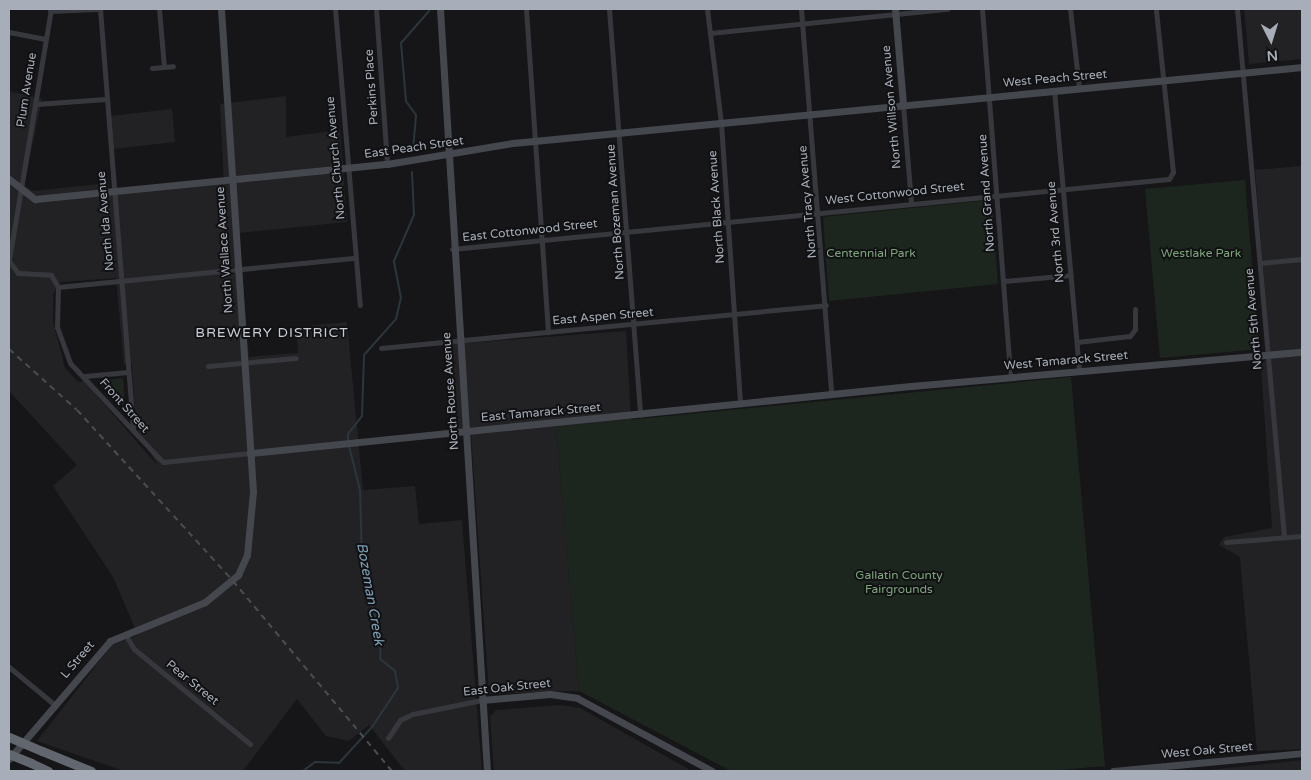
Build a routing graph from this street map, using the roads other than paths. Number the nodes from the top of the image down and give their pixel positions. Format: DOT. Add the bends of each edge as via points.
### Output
graph roads {
  1 [pos="98,9"];
  2 [pos="159,9"];
  3 [pos="221,9"];
  4 [pos="335,9"];
  5 [pos="376,9"];
  6 [pos="440,9"];
  7 [pos="526,9"];
  8 [pos="609,9"];
  9 [pos="707,9"];
  10 [pos="801,9"];
  11 [pos="948,9"];
  12 [pos="982,9"];
  13 [pos="1070,9"];
  14 [pos="1156,9"];
  15 [pos="1237,9"];
  16 [pos="50,10"];
  17 [pos="896,11"];
  18 [pos="803,23"];
  19 [pos="9,32"];
  20 [pos="710,33"];
  21 [pos="45,39"];
  22 [pos="173,66"];
  23 [pos="164,67"];
  24 [pos="1302,67"];
  25 [pos="152,68"];
  26 [pos="1244,73"];
  27 [pos="1165,80"];
  28 [pos="1079,88"];
  29 [pos="1054,90"];
  30 [pos="990,96"];
  31 [pos="106,99"];
  32 [pos="36,104"];
  33 [pos="903,105"];
  34 [pos="810,113"];
  35 [pos="721,123"];
  36 [pos="620,132"];
  37 [pos="535,141"];
  38 [pos="445,156"];
  39 [pos="387,164"];
  40 [pos="347,168"];
  41 [pos="9,179"];
  42 [pos="231,180"];
  43 [pos="1062,188"];
  44 [pos="21,191"];
  45 [pos="114,191"];
  46 [pos="998,194"];
  47 [pos="911,203"];
  48 [pos="820,212"];
  49 [pos="728,222"];
  50 [pos="628,232"];
  51 [pos="541,240"];
  52 [pos="452,249"];
  53 [pos="356,258"];
  54 [pos="1302,259"];
  55 [pos="1260,263"];
  56 [pos="237,268"];
  57 [pos="1071,276"];
  58 [pos="121,280"];
  59 [pos="1004,281"];
  60 [pos="58,287"];
  61 [pos="360,305"];
  62 [pos="826,305"];
  63 [pos="1135,310"];
  64 [pos="734,313"];
  65 [pos="634,324"];
  66 [pos="548,332"];
  67 [pos="458,341"];
  68 [pos="1076,342"];
  69 [pos="382,348"];
  70 [pos="1302,352"];
  71 [pos="1267,355"];
  72 [pos="296,358"];
  73 [pos="244,363"];
  74 [pos="208,366"];
  75 [pos="1079,371"];
  76 [pos="128,372"];
  77 [pos="84,376"];
  78 [pos="1010,376"];
  79 [pos="831,394"];
  80 [pos="740,405"];
  81 [pos="640,415"];
  82 [pos="133,431"];
  83 [pos="465,431"];
  84 [pos="250,453"];
  85 [pos="163,462"];
  86 [pos="1302,536"];
  87 [pos="1284,537"];
  88 [pos="1226,542"];
  89 [pos="215,596"];
  90 [pos="125,634"];
  91 [pos="9,667"];
  92 [pos="482,700"];
  93 [pos="55,705"];
  94 [pos="9,737"];
  95 [pos="388,738"];
  96 [pos="250,744"];
  97 [pos="9,754"];
  98 [pos="1302,754"];
  99 [pos="9,759"];
  100 [pos="48,771"];
  101 [pos="91,771"];
  102 [pos="487,771"];
  103 [pos="712,771"];
  104 [pos="1113,771"];
  1 -- 16 [label="street"];
  1 -- 31 [label="street, North Ida Avenue"];
  2 -- 23 [label="street"];
  3 -- 42 [label="street, North Wallace Avenue"];
  4 -- 40 [label="street, North Church Avenue"];
  5 -- 39 [label="street, Perkins Place"];
  6 -- 38 [label="street, North Rouse Avenue"];
  7 -- 37 [label="street" via="538,134"];
  8 -- 36 [label="street, North Bozeman Avenue"];
  9 -- 20 [label="street, North Black Avenue"];
  10 -- 18 [label="street, North Tracy Avenue"];
  11 -- 17 [label="street"];
  12 -- 30 [label="street, North Grand Avenue"];
  13 -- 28 [label="street"];
  14 -- 27 [label="street"];
  15 -- 26 [label="street, North 5th Avenue"];
  16 -- 21 [label="street, Plum Avenue"];
  17 -- 18 [label="street"];
  17 -- 33 [label="street, North Willson Avenue"];
  18 -- 20 [label="street"];
  18 -- 34 [label="street, North Tracy Avenue"];
  19 -- 21 [label="street"];
  20 -- 35 [label="street, North Black Avenue"];
  21 -- 32 [label="street, Plum Avenue"];
  22 -- 23 [label="street"];
  23 -- 25 [label="street"];
  24 -- 26 [label="street, West Peach Street"];
  26 -- 27 [label="street, West Peach Street"];
  26 -- 55 [label="street, North 5th Avenue"];
  27 -- 28 [label="street, West Peach Street"];
  27 -- 43 [label="street, West Cottonwood Street" via="1173,172 1169,179"];
  28 -- 29 [label="street, West Peach Street"];
  29 -- 30 [label="street, West Peach Street"];
  29 -- 43 [label="street, North 3rd Avenue"];
  30 -- 33 [label="street, West Peach Street"];
  30 -- 46 [label="street, North Grand Avenue"];
  31 -- 32 [label="street"];
  31 -- 45 [label="street, North Ida Avenue"];
  32 -- 44 [label="street, Plum Avenue"];
  33 -- 34 [label="street, West Peach Street"];
  33 -- 47 [label="street, North Willson Avenue"];
  34 -- 35 [label="street, East Peach Street"];
  34 -- 48 [label="street, North Tracy Avenue"];
  35 -- 36 [label="street, East Peach Street"];
  35 -- 49 [label="street, North Black Avenue"];
  36 -- 37 [label="street, East Peach Street"];
  36 -- 50 [label="street, North Bozeman Avenue"];
  37 -- 38 [label="street, East Peach Street"];
  37 -- 51 [label="street"];
  38 -- 39 [label="street, East Peach Street"];
  38 -- 52 [label="street, North Rouse Avenue"];
  39 -- 40 [label="street, East Peach Street"];
  40 -- 42 [label="street, East Peach Street"];
  40 -- 53 [label="street, North Church Avenue"];
  41 -- 44 [label="street"];
  42 -- 45 [label="street, East Peach Street"];
  42 -- 56 [label="street, North Wallace Avenue"];
  43 -- 46 [label="street, West Cottonwood Street"];
  43 -- 57 [label="street, North 3rd Avenue"];
  44 -- 45 [label="street, East Peach Street" via="35,198"];
  44 -- 60 [label="street, Plum Avenue" via="10,265 22,275 51,275"];
  45 -- 58 [label="street, North Ida Avenue"];
  46 -- 47 [label="street, West Cottonwood Street"];
  46 -- 59 [label="street, North Grand Avenue"];
  47 -- 48 [label="street, West Cottonwood Street"];
  48 -- 49 [label="street, East Cottonwood Street"];
  48 -- 62 [label="street, North Tracy Avenue"];
  49 -- 50 [label="street, East Cottonwood Street"];
  49 -- 64 [label="street, North Black Avenue"];
  50 -- 51 [label="street, East Cottonwood Street"];
  50 -- 65 [label="street, North Bozeman Avenue"];
  51 -- 52 [label="street, East Cottonwood Street"];
  51 -- 66 [label="street"];
  52 -- 67 [label="street, North Rouse Avenue"];
  53 -- 56 [label="street"];
  53 -- 61 [label="street, North Church Avenue"];
  54 -- 55 [label="street"];
  55 -- 71 [label="street, North 5th Avenue"];
  56 -- 58 [label="street"];
  56 -- 73 [label="street, North Wallace Avenue"];
  57 -- 59 [label="street"];
  57 -- 68 [label="street, North 3rd Avenue"];
  58 -- 60 [label="street"];
  58 -- 76 [label="street, North Ida Avenue"];
  59 -- 78 [label="street, North Grand Avenue"];
  60 -- 77 [label="street, Front Street" via="57,328 70,364"];
  62 -- 64 [label="street, East Aspen Street"];
  62 -- 79 [label="street, North Tracy Avenue"];
  63 -- 68 [label="street" via="1135,332 1130,336"];
  64 -- 65 [label="street, East Aspen Street"];
  64 -- 80 [label="street, North Black Avenue"];
  65 -- 66 [label="street, East Aspen Street"];
  65 -- 81 [label="street, North Bozeman Avenue"];
  66 -- 67 [label="street, East Aspen Street"];
  67 -- 69 [label="street, East Aspen Street"];
  67 -- 83 [label="street, North Rouse Avenue"];
  68 -- 75 [label="street, North 3rd Avenue"];
  70 -- 71 [label="street, West Tamarack Street"];
  71 -- 75 [label="street, West Tamarack Street"];
  71 -- 87 [label="street, North 5th Avenue"];
  72 -- 73 [label="street"];
  73 -- 74 [label="street"];
  73 -- 84 [label="street, North Wallace Avenue"];
  75 -- 78 [label="street, West Tamarack Street"];
  76 -- 77 [label="street"];
  76 -- 82 [label="street, North Ida Avenue"];
  77 -- 82 [label="street, Front Street"];
  78 -- 79 [label="street, West Tamarack Street"];
  79 -- 80 [label="street, East Tamarack Street"];
  80 -- 81 [label="street, East Tamarack Street"];
  81 -- 83 [label="street, East Tamarack Street"];
  82 -- 85 [label="street, Front Street"];
  83 -- 84 [label="street, East Tamarack Street"];
  83 -- 92 [label="street, North Rouse Avenue"];
  84 -- 85 [label="street, East Tamarack Street"];
  84 -- 89 [label="street, North Wallace Avenue" via="254,522 247,555 238,575"];
  86 -- 87 [label="street"];
  87 -- 88 [label="street"];
  89 -- 90 [label="street, L Street" via="169,620"];
  90 -- 93 [label="street, L Street" via="100,650"];
  90 -- 96 [label="street, Pear Street" via="134,648"];
  91 -- 93 [label="street"];
  92 -- 95 [label="street, East Oak Street" via="413,714 400,720"];
  92 -- 102 [label="street, North Rouse Avenue"];
  92 -- 103 [label="street, East Oak Street" via="550,694 577,698"];
  93 -- 99 [label="street, L Street"];
  94 -- 101 [label="highway, bridge"];
  97 -- 100 [label="highway, bridge"];
  98 -- 104 [label="street, West Oak Street"];
}
